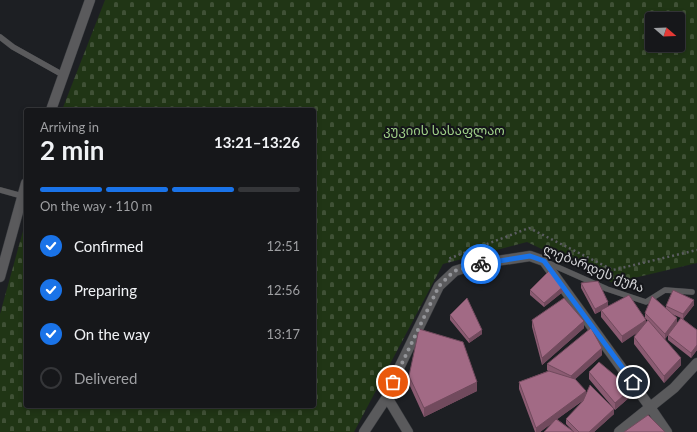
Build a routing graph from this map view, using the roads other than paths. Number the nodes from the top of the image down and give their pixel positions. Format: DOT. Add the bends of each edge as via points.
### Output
graph roads {
  1 [pos="90,0"];
  2 [pos="0,37"];
  3 [pos="63,74"];
  4 [pos="52,108"];
  5 [pos="0,190"];
  6 [pos="24,190"];
  7 [pos="22,196"];
  8 [pos="544,261"];
  9 [pos="0,277"];
  10 [pos="692,292"];
  11 [pos="697,363"];
  12 [pos="387,397"];
  13 [pos="650,407"];
  14 [pos="364,432"];
  15 [pos="408,432"];
  16 [pos="619,432"];
  17 [pos="667,432"];
  1 -- 3 [label="street"];
  2 -- 3 [label="lane" via="13,47"];
  3 -- 4 [label="street"];
  5 -- 7 [label="lane"];
  6 -- 7 [label="street"];
  7 -- 9 [label="street"];
  8 -- 10 [label="lane, ლებარდეს ქუჩა" via="608,289 646,302 665,290"];
  8 -- 12 [label="street, ლებარდეს ქუჩა" via="530,256 477,264 454,271 439,286"];
  8 -- 13 [label="street"];
  11 -- 13 [label="street" via="674,388"];
  12 -- 14 [label="street, ლებარდეს ქუჩა"];
  12 -- 15 [label="street"];
  13 -- 16 [label="street"];
  13 -- 17 [label="street"];
}
